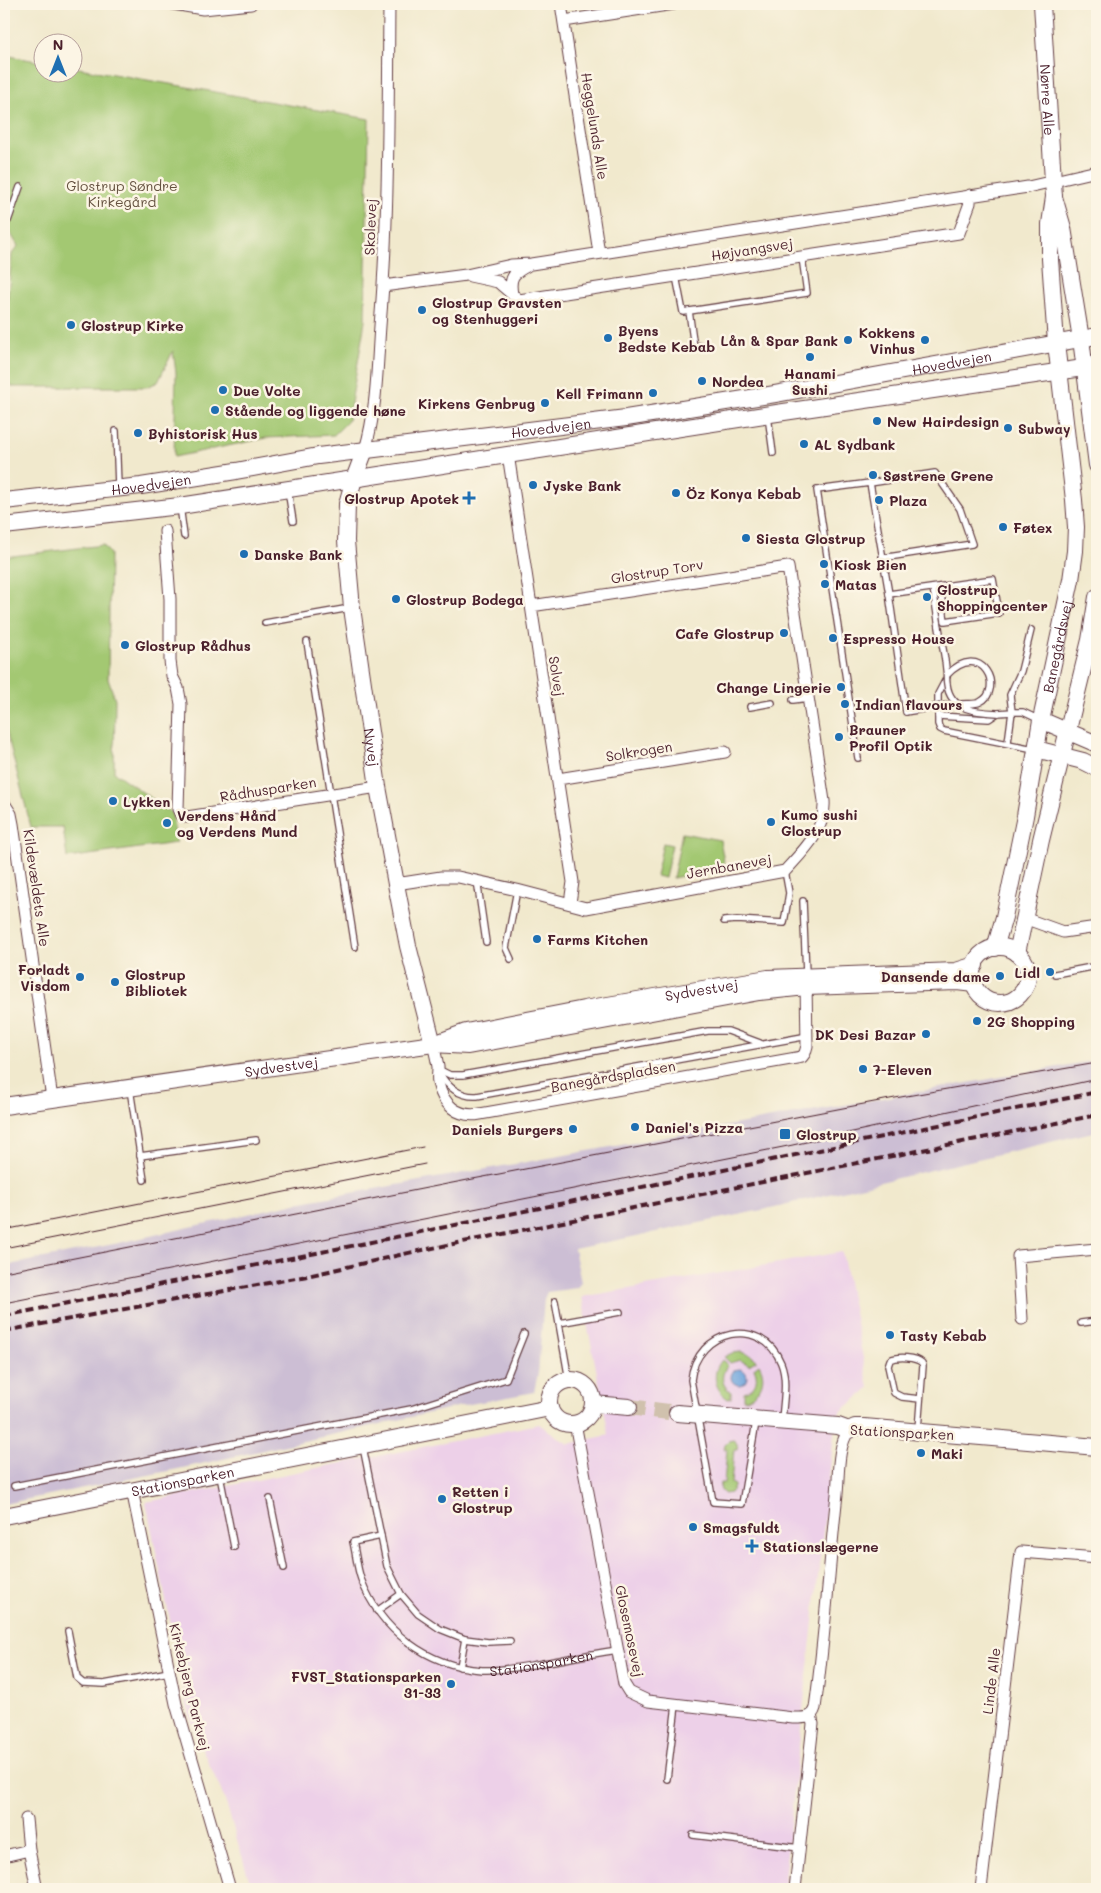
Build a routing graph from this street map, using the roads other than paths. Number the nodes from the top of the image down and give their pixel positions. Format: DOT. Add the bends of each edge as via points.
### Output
graph roads {
  1 [pos="173,4"];
  2 [pos="251,4"];
  3 [pos="388,4"];
  4 [pos="561,4"];
  5 [pos="674,4"];
  6 [pos="1042,4"];
  7 [pos="189,6"];
  8 [pos="564,21"];
  9 [pos="1097,171"];
  10 [pos="20,187"];
  11 [pos="1054,189"];
  12 [pos="970,195"];
  13 [pos="4,221"];
  14 [pos="599,253"];
  15 [pos="802,257"];
  16 [pos="531,264"];
  17 [pos="466,275"];
  18 [pos="676,276"];
  19 [pos="383,286"];
  20 [pos="512,294"];
  21 [pos="689,311"];
  22 [pos="1089,338"];
  23 [pos="1056,343"];
  24 [pos="704,345"];
  25 [pos="1091,366"];
  26 [pos="1059,371"];
  27 [pos="768,414"];
  28 [pos="116,431"];
  29 [pos="365,450"];
  30 [pos="508,454"];
  31 [pos="773,454"];
  32 [pos="1097,465"];
  33 [pos="354,478"];
  34 [pos="870,482"];
  35 [pos="118,488"];
  36 [pos="288,488"];
  37 [pos="4,501"];
  38 [pos="180,506"];
  39 [pos="293,521"];
  40 [pos="4,526"];
  41 [pos="165,531"];
  42 [pos="184,536"];
  43 [pos="882,558"];
  44 [pos="788,567"];
  45 [pos="936,587"];
  46 [pos="889,594"];
  47 [pos="1097,597"];
  48 [pos="531,606"];
  49 [pos="352,608"];
  50 [pos="265,623"];
  51 [pos="1031,630"];
  52 [pos="1094,640"];
  53 [pos="307,642"];
  54 [pos="809,698"];
  55 [pos="793,700"];
  56 [pos="772,703"];
  57 [pos="750,707"];
  58 [pos="1012,712"];
  59 [pos="998,713"];
  60 [pos="938,716"];
  61 [pos="1041,720"];
  62 [pos="1068,732"];
  63 [pos="1008,742"];
  64 [pos="1097,744"];
  65 [pos="1036,749"];
  66 [pos="724,752"];
  67 [pos="1062,756"];
  68 [pos="858,758"];
  69 [pos="1097,768"];
  70 [pos="558,779"];
  71 [pos="378,787"];
  72 [pos="331,794"];
  73 [pos="4,803"];
  74 [pos="785,871"];
  75 [pos="477,880"];
  76 [pos="396,884"];
  77 [pos="517,890"];
  78 [pos="803,901"];
  79 [pos="570,903"];
  80 [pos="1024,918"];
  81 [pos="724,922"];
  82 [pos="1097,927"];
  83 [pos="486,942"];
  84 [pos="355,947"];
  85 [pos="996,948"];
  86 [pos="1017,953"];
  87 [pos="511,959"];
  88 [pos="975,965"];
  89 [pos="1097,966"];
  90 [pos="1055,974"];
  91 [pos="806,981"];
  92 [pos="974,984"];
  93 [pos="808,1036"];
  94 [pos="764,1043"];
  95 [pos="433,1044"];
  96 [pos="438,1068"];
  97 [pos="130,1088"];
  98 [pos="52,1099"];
  99 [pos="4,1106"];
  100 [pos="256,1140"];
  101 [pos="140,1156"];
  102 [pos="144,1180"];
  103 [pos="1097,1249"];
  104 [pos="555,1301"];
  105 [pos="620,1312"];
  106 [pos="1022,1319"];
  107 [pos="1081,1322"];
  108 [pos="1097,1322"];
  109 [pos="559,1323"];
  110 [pos="524,1334"];
  111 [pos="569,1380"];
  112 [pos="920,1399"];
  113 [pos="593,1404"];
  114 [pos="629,1407"];
  115 [pos="550,1408"];
  116 [pos="677,1413"];
  117 [pos="698,1414"];
  118 [pos="757,1420"];
  119 [pos="782,1421"];
  120 [pos="575,1423"];
  121 [pos="849,1430"];
  122 [pos="918,1432"];
  123 [pos="363,1445"];
  124 [pos="1097,1447"];
  125 [pos="219,1473"];
  126 [pos="14,1486"];
  127 [pos="132,1490"];
  128 [pos="270,1499"];
  129 [pos="4,1516"];
  130 [pos="381,1536"];
  131 [pos="234,1547"];
  132 [pos="1097,1558"];
  133 [pos="284,1568"];
  134 [pos="401,1594"];
  135 [pos="377,1611"];
  136 [pos="68,1631"];
  137 [pos="465,1639"];
  138 [pos="510,1641"];
  139 [pos="617,1650"];
  140 [pos="460,1667"];
  141 [pos="169,1672"];
  142 [pos="676,1705"];
  143 [pos="811,1715"];
  144 [pos="667,1778"];
  145 [pos="26,1819"];
  146 [pos="693,1836"];
  147 [pos="800,1848"];
  148 [pos="29,1850"];
  149 [pos="4,1856"];
  150 [pos="37,1889"];
  151 [pos="230,1889"];
  152 [pos="795,1889"];
  153 [pos="981,1889"];
  1 -- 7 [label="street"];
  2 -- 7 [label="street" via="203,9"];
  3 -- 19 [label="street, Skolevej"];
  4 -- 8 [label="street, Heggelunds Alle"];
  5 -- 8 [label="street"];
  6 -- 11 [label="street, Nørre Alle"];
  8 -- 14 [label="street, Heggelunds Alle"];
  9 -- 11 [label="street, Højvangsvej"];
  10 -- 13 [label="lane" via="8,220"];
  11 -- 12 [label="street, Højvangsvej" via="1028,187"];
  11 -- 22 [label="street, Nørre Alle"];
  11 -- 23 [label="street, Nørre Alle" via="1050,259"];
  12 -- 14 [label="street, Højvangsvej"];
  12 -- 15 [label="street, Højvangsvej" via="959,233"];
  14 -- 16 [label="street, Højvangsvej"];
  15 -- 18 [label="street, Højvangsvej"];
  15 -- 21 [label="lane" via="807,293"];
  16 -- 17 [label="street, Højvangsvej"];
  16 -- 20 [label="street, Højvangsvej" via="513,274 510,282"];
  17 -- 19 [label="street, Højvangsvej"];
  17 -- 20 [label="street, Højvangsvej" via="494,280"];
  18 -- 20 [label="street, Højvangsvej" via="519,300"];
  18 -- 21 [label="lane" via="683,312"];
  19 -- 29 [label="street, Skolevej" via="374,410"];
  21 -- 24 [label="lane" via="694,347"];
  22 -- 23 [label="street, Hovedvejen"];
  22 -- 25 [label="street, Nørre Alle"];
  23 -- 26 [label="street, Banegårdsvej"];
  23 -- 29 [label="street, Hovedvejen" via="626,418"];
  25 -- 26 [label="street, Hovedvejen"];
  25 -- 32 [label="street"];
  26 -- 27 [label="street, Hovedvejen"];
  26 -- 61 [label="street, Banegårdsvej" via="1076,527 1075,551"];
  27 -- 30 [label="street, Hovedvejen"];
  27 -- 31 [label="lane"];
  28 -- 35 [label="lane"];
  29 -- 33 [label="street, Nyvej"];
  29 -- 35 [label="street, Hovedvejen"];
  30 -- 33 [label="street, Hovedvejen"];
  30 -- 48 [label="street, Solvej"];
  33 -- 36 [label="street, Hovedvejen"];
  33 -- 49 [label="street, Nyvej" via="347,504 346,525"];
  34 -- 43 [label="lane"];
  34 -- 43 [label="lane" via="935,473 960,509 972,544"];
  34 -- 68 [label="lane" via="817,490"];
  35 -- 37 [label="street, Hovedvejen"];
  36 -- 38 [label="street, Hovedvejen"];
  36 -- 39 [label="lane"];
  38 -- 40 [label="street, Hovedvejen"];
  38 -- 42 [label="lane"];
  41 -- 72 [label="street, Rådhusparken" via="170,660 181,704 179,812 186,817"];
  43 -- 46 [label="lane"];
  44 -- 48 [label="street, Glostrup Torv"];
  44 -- 54 [label="street, Jernbanevej"];
  45 -- 45 [label="lane" via="994,579 999,613 945,621"];
  45 -- 46 [label="lane"];
  45 -- 59 [label="lane, bridge" via="947,685 954,702 968,710"];
  46 -- 60 [label="lane, bridge" via="906,712 961,704 973,704 982,701 989,692 990,676 980,665 959,664 947,675 938,694"];
  47 -- 52 [label="street"];
  48 -- 70 [label="street, Solvej"];
  49 -- 50 [label="lane"];
  49 -- 71 [label="street, Nyvej"];
  51 -- 58 [label="lane" via="1010,695"];
  52 -- 62 [label="street"];
  53 -- 72 [label="lane"];
  54 -- 55 [label="lane"];
  54 -- 74 [label="street, Jernbanevej" via="825,810 816,833"];
  56 -- 57 [label="lane"];
  58 -- 59 [label="lane"];
  58 -- 61 [label="lane" via="1023,712"];
  58 -- 63 [label="lane"];
  59 -- 60 [label="lane" via="989,719"];
  60 -- 63 [label="lane" via="940,729 944,731"];
  61 -- 62 [label="street"];
  61 -- 65 [label="street, Banegårdsvej"];
  62 -- 64 [label="street"];
  62 -- 67 [label="street"];
  63 -- 65 [label="lane"];
  65 -- 67 [label="street"];
  65 -- 85 [label="street, Banegårdsvej"];
  66 -- 70 [label="street, Solkrogen"];
  67 -- 69 [label="street"];
  67 -- 80 [label="street"];
  70 -- 79 [label="street, Solvej" via="574,882"];
  71 -- 72 [label="street, Rådhusparken"];
  71 -- 76 [label="street, Nyvej"];
  72 -- 84 [label="lane"];
  73 -- 98 [label="street, Kildevældets Alle" via="13,824"];
  74 -- 79 [label="street, Jernbanevej" via="586,908"];
  74 -- 81 [label="lane" via="789,893 784,923"];
  75 -- 76 [label="street, Jernbanevej" via="450,877"];
  75 -- 77 [label="street, Jernbanevej"];
  75 -- 83 [label="lane"];
  76 -- 95 [label="street, Nyvej"];
  77 -- 79 [label="street, Jernbanevej"];
  77 -- 87 [label="lane" via="506,948"];
  78 -- 91 [label="lane"];
  80 -- 82 [label="street" via="1064,932"];
  80 -- 86 [label="street"];
  85 -- 86 [label="street" via="1007,948"];
  85 -- 88 [label="street" via="983,954"];
  86 -- 92 [label="street" via="1025,963 1028,980 1014,1000 993,1002 982,996"];
  88 -- 91 [label="street, Sydvestvej" via="956,971"];
  88 -- 92 [label="street"];
  89 -- 90 [label="lane"];
  91 -- 92 [label="street, Sydvestvej"];
  91 -- 93 [label="street, Banegårdspladsen"];
  91 -- 95 [label="street, Sydvestvej" via="768,978 584,1009 466,1032"];
  93 -- 94 [label="lane, Banegårdspladsen"];
  93 -- 96 [label="street, Banegårdspladsen" via="806,1053 796,1059 473,1116 455,1111 448,1104 437,1081"];
  94 -- 96 [label="lane, Banegårdspladsen" via="728,1031 708,1031 463,1075 450,1075"];
  94 -- 96 [label="lane, Banegårdspladsen" via="477,1096 457,1091"];
  95 -- 96 [label="street, Banegårdspladsen"];
  95 -- 97 [label="street, Sydvestvej"];
  97 -- 98 [label="street, Sydvestvej"];
  97 -- 101 [label="lane"];
  98 -- 99 [label="street, Sydvestvej"];
  100 -- 101 [label="lane"];
  101 -- 102 [label="lane"];
  103 -- 106 [label="street" via="1018,1256"];
  104 -- 109 [label="lane"];
  105 -- 109 [label="lane"];
  107 -- 108 [label="lane"];
  109 -- 111 [label="lane"];
  110 -- 126 [label="lane" via="506,1379 411,1408"];
  111 -- 113 [label="street" via="589,1389"];
  111 -- 115 [label="street" via="556,1386 551,1393"];
  112 -- 112 [label="lane" via="922,1363 916,1359 890,1360 888,1366 894,1393"];
  112 -- 122 [label="lane"];
  113 -- 114 [label="street"];
  113 -- 120 [label="street" via="587,1416"];
  115 -- 120 [label="street" via="560,1420"];
  115 -- 123 [label="street, Stationsparken"];
  116 -- 117 [label="street, Stationsparken"];
  117 -- 118 [label="street, Stationsparken"];
  117 -- 118 [label="lane" via="713,1502 742,1504"];
  117 -- 119 [label="lane" via="691,1380 699,1354 712,1341 738,1334 764,1342 781,1363 784,1380"];
  118 -- 119 [label="street, Stationsparken"];
  119 -- 121 [label="street, Stationsparken"];
  120 -- 139 [label="street, Glosemosevej"];
  121 -- 122 [label="street, Stationsparken" via="860,1427"];
  121 -- 143 [label="street" via="842,1447 818,1682"];
  122 -- 124 [label="street, Stationsparken"];
  123 -- 125 [label="street, Stationsparken"];
  123 -- 130 [label="lane, Stationsparken"];
  125 -- 127 [label="street, Stationsparken"];
  125 -- 131 [label="lane"];
  127 -- 129 [label="street, Stationsparken"];
  127 -- 141 [label="street, Kirkebjerg Parkvej"];
  128 -- 133 [label="lane"];
  130 -- 134 [label="lane, Stationsparken" via="387,1566"];
  130 -- 135 [label="lane, Stationsparken" via="353,1542 360,1578"];
  132 -- 153 [label="street, Linde Alle" via="1021,1552"];
  134 -- 135 [label="lane"];
  134 -- 137 [label="lane, Stationsparken" via="418,1614 440,1629"];
  135 -- 140 [label="lane, Stationsparken" via="393,1631 413,1647"];
  136 -- 141 [label="lane" via="77,1678 82,1682 104,1684"];
  137 -- 138 [label="lane, Stationsparken"];
  137 -- 140 [label="lane"];
  139 -- 140 [label="lane, Stationsparken" via="505,1669"];
  139 -- 142 [label="street, Glosemosevej" via="624,1684 629,1692 648,1701"];
  141 -- 151 [label="street, Kirkebjerg Parkvej"];
  142 -- 143 [label="street, Glosemosevej" via="792,1718"];
  142 -- 144 [label="lane"];
  143 -- 147 [label="street" via="813,1724"];
  145 -- 148 [label="street"];
  146 -- 147 [label="lane"];
  147 -- 152 [label="street"];
  148 -- 149 [label="street"];
  148 -- 150 [label="street"];
}
